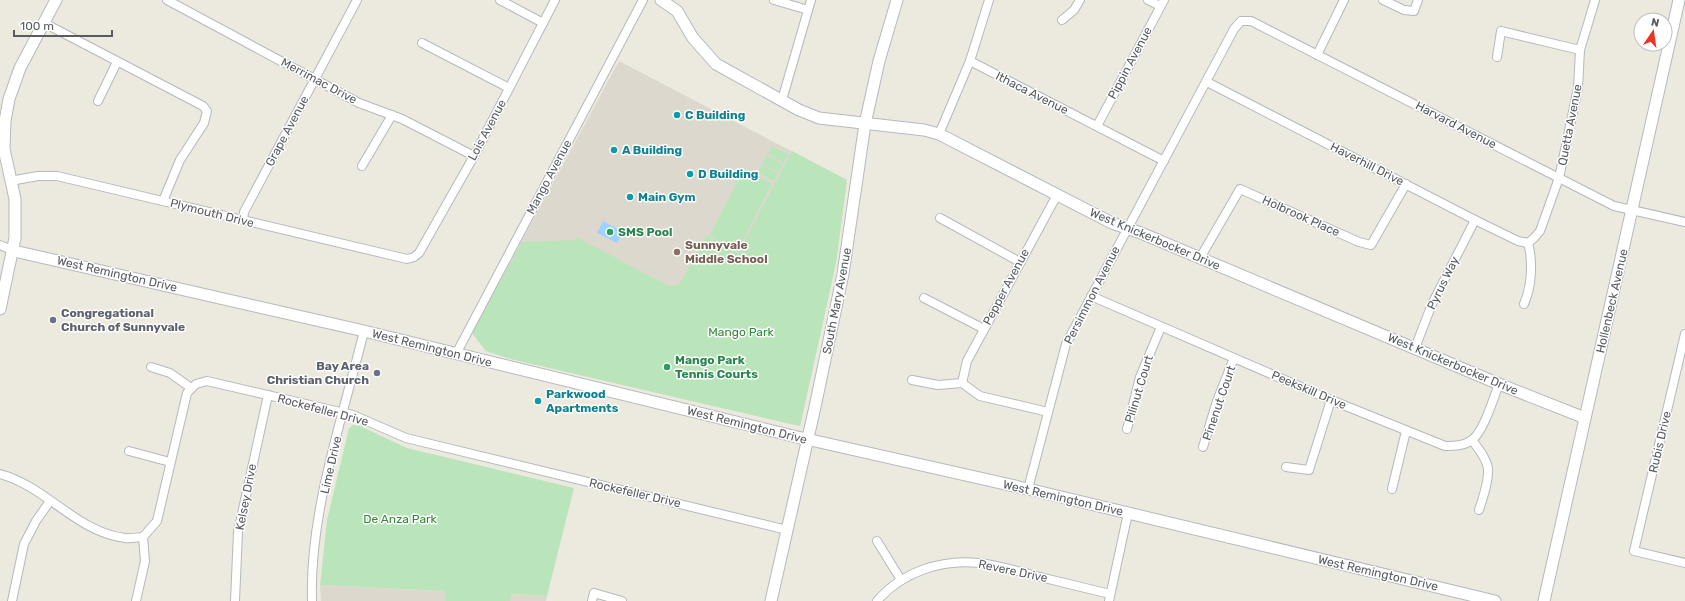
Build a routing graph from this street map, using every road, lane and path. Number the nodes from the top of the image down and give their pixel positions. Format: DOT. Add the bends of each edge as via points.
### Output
graph roads {
  1 [pos="56,0"];
  2 [pos="167,0"];
  3 [pos="357,0"];
  4 [pos="500,0"];
  5 [pos="555,0"];
  6 [pos="643,0"];
  7 [pos="662,0"];
  8 [pos="774,0"];
  9 [pos="811,0"];
  10 [pos="897,0"];
  11 [pos="989,0"];
  12 [pos="1080,0"];
  13 [pos="1148,0"];
  14 [pos="1344,0"];
  15 [pos="1383,0"];
  16 [pos="1418,0"];
  17 [pos="1595,0"];
  18 [pos="1679,0"];
  19 [pos="1162,3"];
  20 [pos="808,10"];
  21 [pos="1062,20"];
  22 [pos="44,23"];
  23 [pos="543,23"];
  24 [pos="1234,29"];
  25 [pos="422,43"];
  26 [pos="1580,50"];
  27 [pos="1317,55"];
  28 [pos="1496,57"];
  29 [pos="970,61"];
  30 [pos="118,62"];
  31 [pos="315,79"];
  32 [pos="1207,82"];
  33 [pos="509,88"];
  34 [pos="782,100"];
  35 [pos="98,101"];
  36 [pos="3,110"];
  37 [pos="392,115"];
  38 [pos="865,124"];
  39 [pos="1097,126"];
  40 [pos="939,134"];
  41 [pos="474,156"];
  42 [pos="1164,161"];
  43 [pos="362,166"];
  44 [pos="1559,178"];
  45 [pos="10,181"];
  46 [pos="1406,184"];
  47 [pos="1057,195"];
  48 [pos="163,201"];
  49 [pos="1632,210"];
  50 [pos="940,218"];
  51 [pos="243,220"];
  52 [pos="1476,220"];
  53 [pos="1685,222"];
  54 [pos="1126,228"];
  55 [pos="1528,242"];
  56 [pos="0,245"];
  57 [pos="14,251"];
  58 [pos="414,257"];
  59 [pos="1200,258"];
  60 [pos="1020,262"];
  61 [pos="1091,296"];
  62 [pos="924,298"];
  63 [pos="1524,304"];
  64 [pos="0,309"];
  65 [pos="1161,326"];
  66 [pos="984,329"];
  67 [pos="364,331"];
  68 [pos="1685,334"];
  69 [pos="1415,348"];
  70 [pos="456,354"];
  71 [pos="1234,358"];
  72 [pos="151,367"];
  73 [pos="912,380"];
  74 [pos="962,383"];
  75 [pos="1499,384"];
  76 [pos="191,388"];
  77 [pos="268,395"];
  78 [pos="1331,400"];
  79 [pos="1048,412"];
  80 [pos="344,413"];
  81 [pos="1585,418"];
  82 [pos="1127,429"];
  83 [pos="1406,431"];
  84 [pos="808,439"];
  85 [pos="1472,440"];
  86 [pos="1203,447"];
  87 [pos="129,451"];
  88 [pos="170,462"];
  89 [pos="1286,467"];
  90 [pos="0,474"];
  91 [pos="1028,489"];
  92 [pos="1392,489"];
  93 [pos="50,501"];
  94 [pos="1479,510"];
  95 [pos="1128,513"];
  96 [pos="787,530"];
  97 [pos="144,537"];
  98 [pos="877,541"];
  99 [pos="1685,563"];
  100 [pos="901,580"];
  101 [pos="593,597"];
  102 [pos="1109,597"];
  103 [pos="12,601"];
  104 [pos="136,601"];
  105 [pos="235,601"];
  106 [pos="312,601"];
  107 [pos="622,601"];
  108 [pos="771,601"];
  109 [pos="877,601"];
  110 [pos="1495,601"];
  111 [pos="1544,601"];
  1 -- 22 [label="street"];
  2 -- 31 [label="street, Merrimac Drive"];
  3 -- 31 [label="street, Grape Avenue"];
  4 -- 23 [label="street"];
  5 -- 23 [label="street, Lois Avenue"];
  6 -- 70 [label="street, Mango Avenue"];
  7 -- 34 [label="street, West Knickerbocker Drive" via="677,11 693,38 716,64"];
  8 -- 20 [label="street"];
  9 -- 20 [label="street"];
  10 -- 38 [label="street, South Mary Avenue" via="877,68"];
  11 -- 29 [label="street"];
  12 -- 21 [label="street" via="1074,10"];
  13 -- 19 [label="street"];
  14 -- 27 [label="street"];
  15 -- 16 [label="street" via="1404,10 1414,11"];
  17 -- 26 [label="street, Quetta Avenue"];
  18 -- 49 [label="street, Hollenbeck Avenue"];
  19 -- 39 [label="street, Pippin Avenue"];
  20 -- 34 [label="street"];
  22 -- 30 [label="street"];
  22 -- 36 [label="street" via="20,68"];
  23 -- 33 [label="street, Lois Avenue"];
  24 -- 27 [label="street, Harvard Avenue" via="1241,21 1251,20"];
  24 -- 32 [label="street, Persimmon Avenue"];
  25 -- 33 [label="street"];
  26 -- 28 [label="street" via="1501,31"];
  26 -- 44 [label="street, Quetta Avenue" via="1578,88"];
  27 -- 44 [label="street, Harvard Avenue"];
  29 -- 39 [label="street, Ithaca Avenue"];
  29 -- 40 [label="street"];
  30 -- 35 [label="street"];
  30 -- 48 [label="street" via="203,106 207,111 204,123 180,160"];
  31 -- 37 [label="street, Merrimac Drive" via="359,103"];
  31 -- 51 [label="street, Grape Avenue" via="244,212"];
  32 -- 42 [label="street, Persimmon Avenue"];
  32 -- 46 [label="street, Haverhill Drive"];
  33 -- 41 [label="street, Lois Avenue"];
  34 -- 38 [label="street, West Knickerbocker Drive" via="819,118"];
  36 -- 45 [label="street" via="4,149"];
  37 -- 41 [label="street, Merrimac Drive"];
  37 -- 43 [label="street"];
  38 -- 40 [label="street, West Knickerbocker Drive"];
  38 -- 84 [label="street, South Mary Avenue" via="843,274"];
  39 -- 42 [label="street, Ithaca Avenue"];
  40 -- 47 [label="street, West Knickerbocker Drive"];
  41 -- 58 [label="street, Lois Avenue"];
  42 -- 54 [label="street, Persimmon Avenue"];
  44 -- 49 [label="street, Harvard Avenue" via="1614,206"];
  44 -- 55 [label="street, Quetta Avenue" via="1540,231"];
  45 -- 48 [label="street, Plymouth Drive" via="38,176 57,176"];
  45 -- 57 [label="street" via="16,208"];
  46 -- 52 [label="street, Haverhill Drive"];
  46 -- 59 [label="street, Holbrook Place" via="1371,245 1240,189"];
  47 -- 54 [label="street, West Knickerbocker Drive" via="1112,224"];
  47 -- 60 [label="street, Pepper Avenue"];
  48 -- 51 [label="street, Plymouth Drive"];
  49 -- 53 [label="street, Harvard Avenue"];
  49 -- 81 [label="street, Hollenbeck Avenue"];
  50 -- 60 [label="street"];
  51 -- 58 [label="street, Plymouth Drive" via="407,258"];
  52 -- 55 [label="street, Haverhill Drive" via="1518,241"];
  52 -- 69 [label="street, Pyrus Way" via="1432,304"];
  54 -- 59 [label="street, West Knickerbocker Drive"];
  54 -- 61 [label="street, Persimmon Avenue"];
  55 -- 63 [label="street" via="1531,254 1529,293"];
  56 -- 57 [label="street, West Remington Drive"];
  57 -- 64 [label="street"];
  57 -- 67 [label="street, West Remington Drive"];
  59 -- 69 [label="street, West Knickerbocker Drive"];
  60 -- 66 [label="street, Pepper Avenue"];
  61 -- 65 [label="street, Peekskill Drive"];
  61 -- 79 [label="street, Persimmon Avenue" via="1066,344"];
  62 -- 66 [label="street"];
  65 -- 71 [label="street, Peekskill Drive"];
  65 -- 82 [label="street, Pilinut Court" via="1140,376"];
  66 -- 74 [label="street, Pepper Avenue" via="967,361"];
  67 -- 70 [label="street, West Remington Drive"];
  67 -- 80 [label="street, Lime Drive"];
  68 -- 99 [label="street, Rubis Drive" via="1634,551"];
  69 -- 75 [label="street, West Knickerbocker Drive"];
  70 -- 84 [label="street, West Remington Drive"];
  71 -- 78 [label="street, Peekskill Drive"];
  71 -- 86 [label="street, Pinenut Court"];
  72 -- 76 [label="street" via="170,373"];
  73 -- 74 [label="street" via="938,385"];
  74 -- 79 [label="street" via="980,396"];
  75 -- 81 [label="street, West Knickerbocker Drive"];
  75 -- 85 [label="street" via="1483,425"];
  76 -- 77 [label="street, Rockefeller Drive" via="207,381"];
  76 -- 88 [label="street" via="184,400"];
  77 -- 80 [label="street, Rockefeller Drive"];
  77 -- 105 [label="street, Kelsey Drive" via="238,532"];
  78 -- 83 [label="street, Peekskill Drive"];
  78 -- 89 [label="street" via="1309,470"];
  79 -- 91 [label="street, Persimmon Avenue"];
  80 -- 96 [label="street, Rockefeller Drive" via="406,438"];
  80 -- 106 [label="street, Lime Drive" via="327,478 316,536 311,584"];
  81 -- 111 [label="street, Hollenbeck Avenue"];
  83 -- 85 [label="street, Peekskill Drive" via="1445,446 1461,445"];
  83 -- 92 [label="street"];
  84 -- 91 [label="street, West Remington Drive"];
  84 -- 96 [label="street, South Mary Avenue"];
  85 -- 94 [label="street" via="1488,468"];
  87 -- 88 [label="street"];
  88 -- 97 [label="street" via="156,521"];
  90 -- 93 [label="street" via="22,482"];
  91 -- 95 [label="street, West Remington Drive"];
  93 -- 97 [label="street" via="96,530 125,538"];
  93 -- 103 [label="street" via="24,544"];
  95 -- 102 [label="street"];
  95 -- 110 [label="street, West Remington Drive"];
  96 -- 108 [label="street, South Mary Avenue"];
  97 -- 104 [label="street" via="144,561"];
  98 -- 100 [label="street"];
  100 -- 102 [label="street, Revere Drive" via="921,570 940,565 979,563"];
  100 -- 109 [label="street, Revere Drive"];
  101 -- 107 [label="street"];
}
